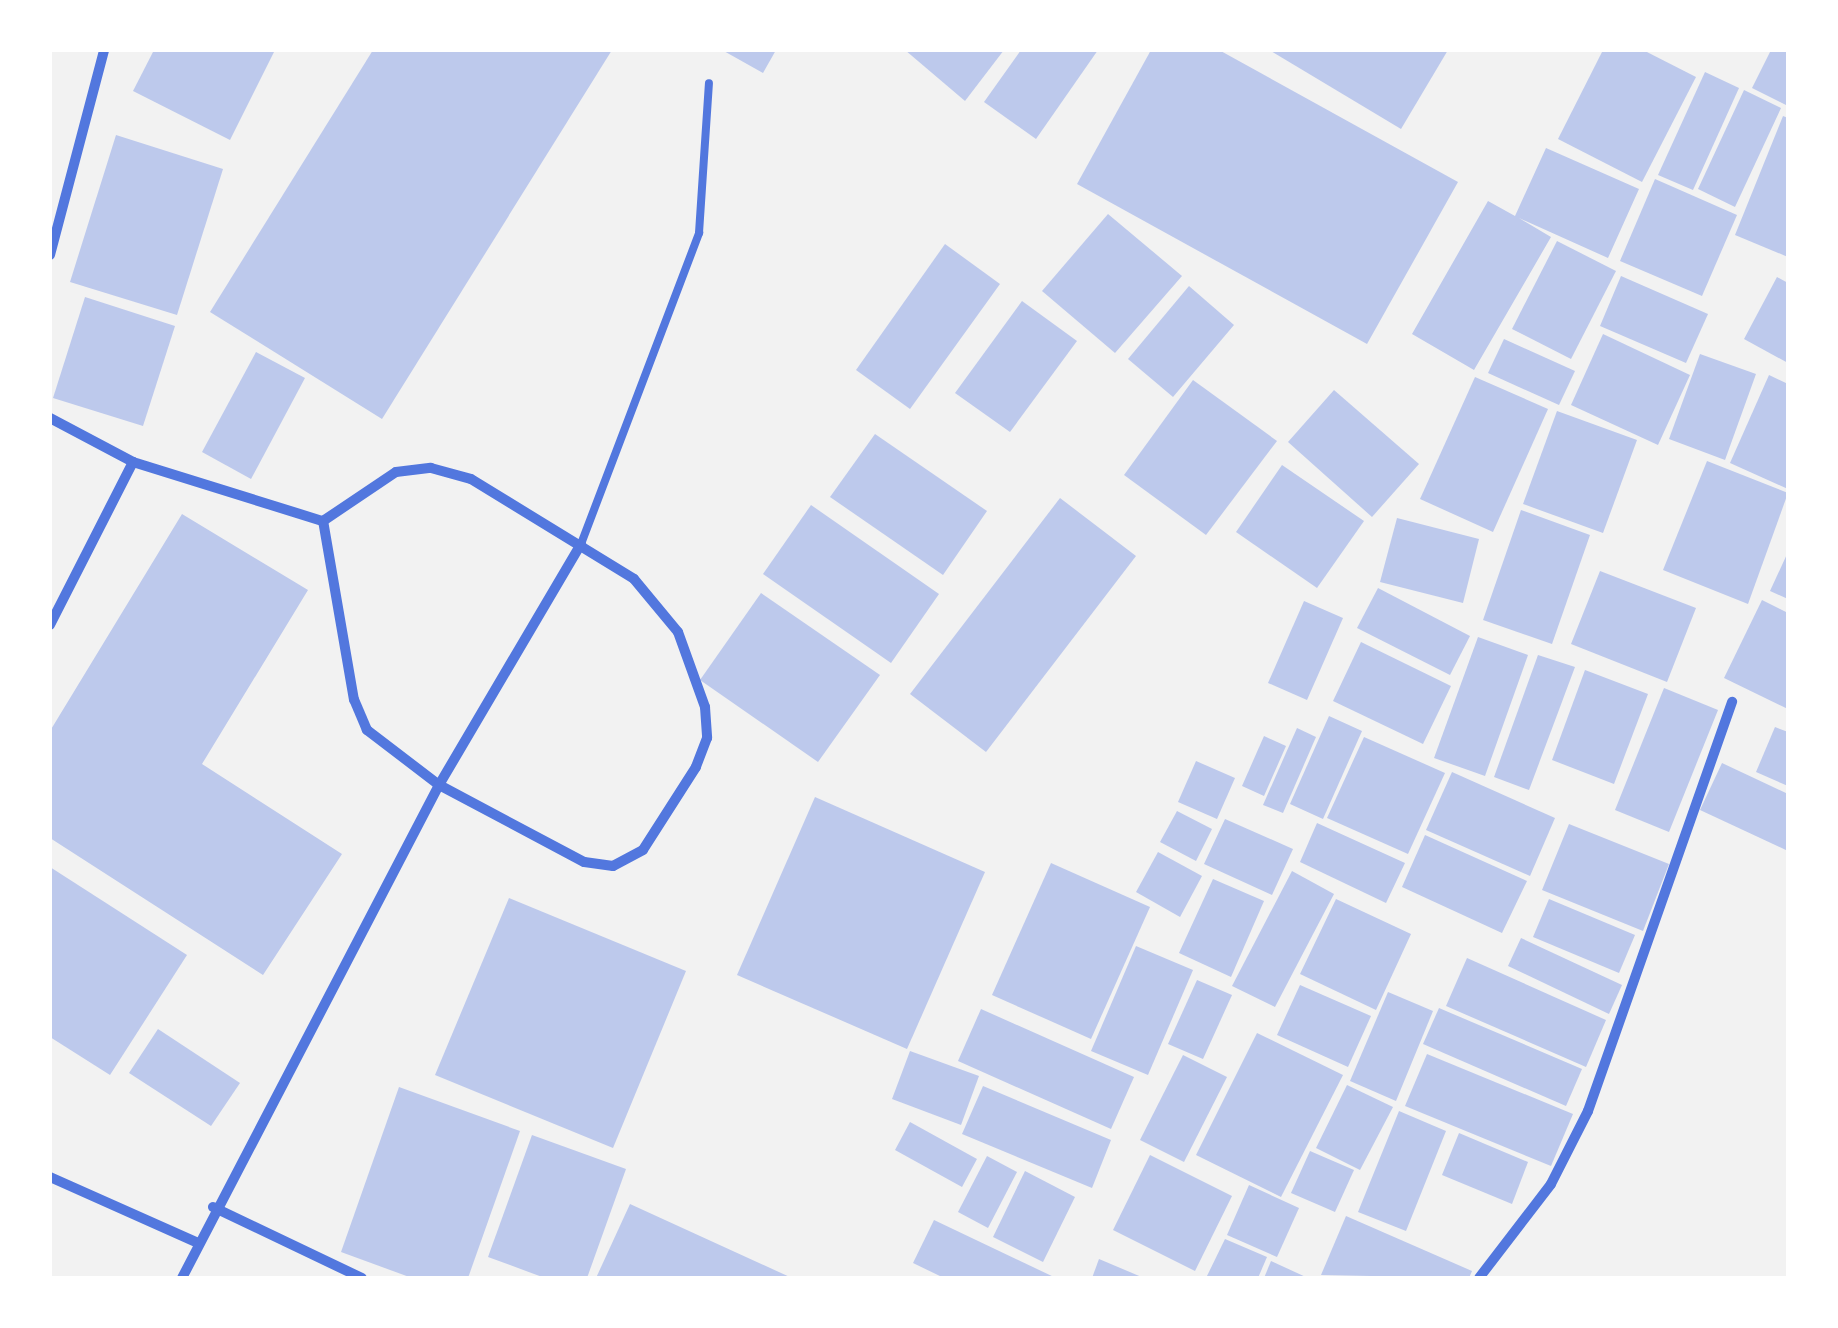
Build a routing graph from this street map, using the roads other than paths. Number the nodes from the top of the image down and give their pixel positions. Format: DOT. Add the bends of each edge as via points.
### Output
graph roads {
  1 [pos="104,50"];
  2 [pos="709,83"];
  3 [pos="50,255"];
  4 [pos="50,418"];
  5 [pos="133,462"];
  6 [pos="323,521"];
  7 [pos="581,544"];
  8 [pos="50,625"];
  9 [pos="1732,702"];
  10 [pos="440,785"];
  11 [pos="50,1177"];
  12 [pos="214,1207"];
  13 [pos="196,1242"];
  14 [pos="182,1278"];
  15 [pos="362,1278"];
  16 [pos="1479,1278"];
  1 -- 3 [label="street"];
  2 -- 7 [label="lane" via="699,233"];
  4 -- 5 [label="street"];
  5 -- 6 [label="street"];
  5 -- 8 [label="street"];
  6 -- 7 [label="street" via="396,472 430,468 471,479"];
  6 -- 10 [label="street" via="358,714 382,744"];
  7 -- 10 [label="street"];
  7 -- 10 [label="street" via="634,579 678,632 706,708 707,738 696,767 643,850 613,866 584,862"];
  9 -- 16 [label="street" via="1576,1138"];
  10 -- 12 [label="street"];
  11 -- 13 [label="street"];
  12 -- 13 [label="street"];
  12 -- 15 [label="street"];
  13 -- 14 [label="street"];
}
